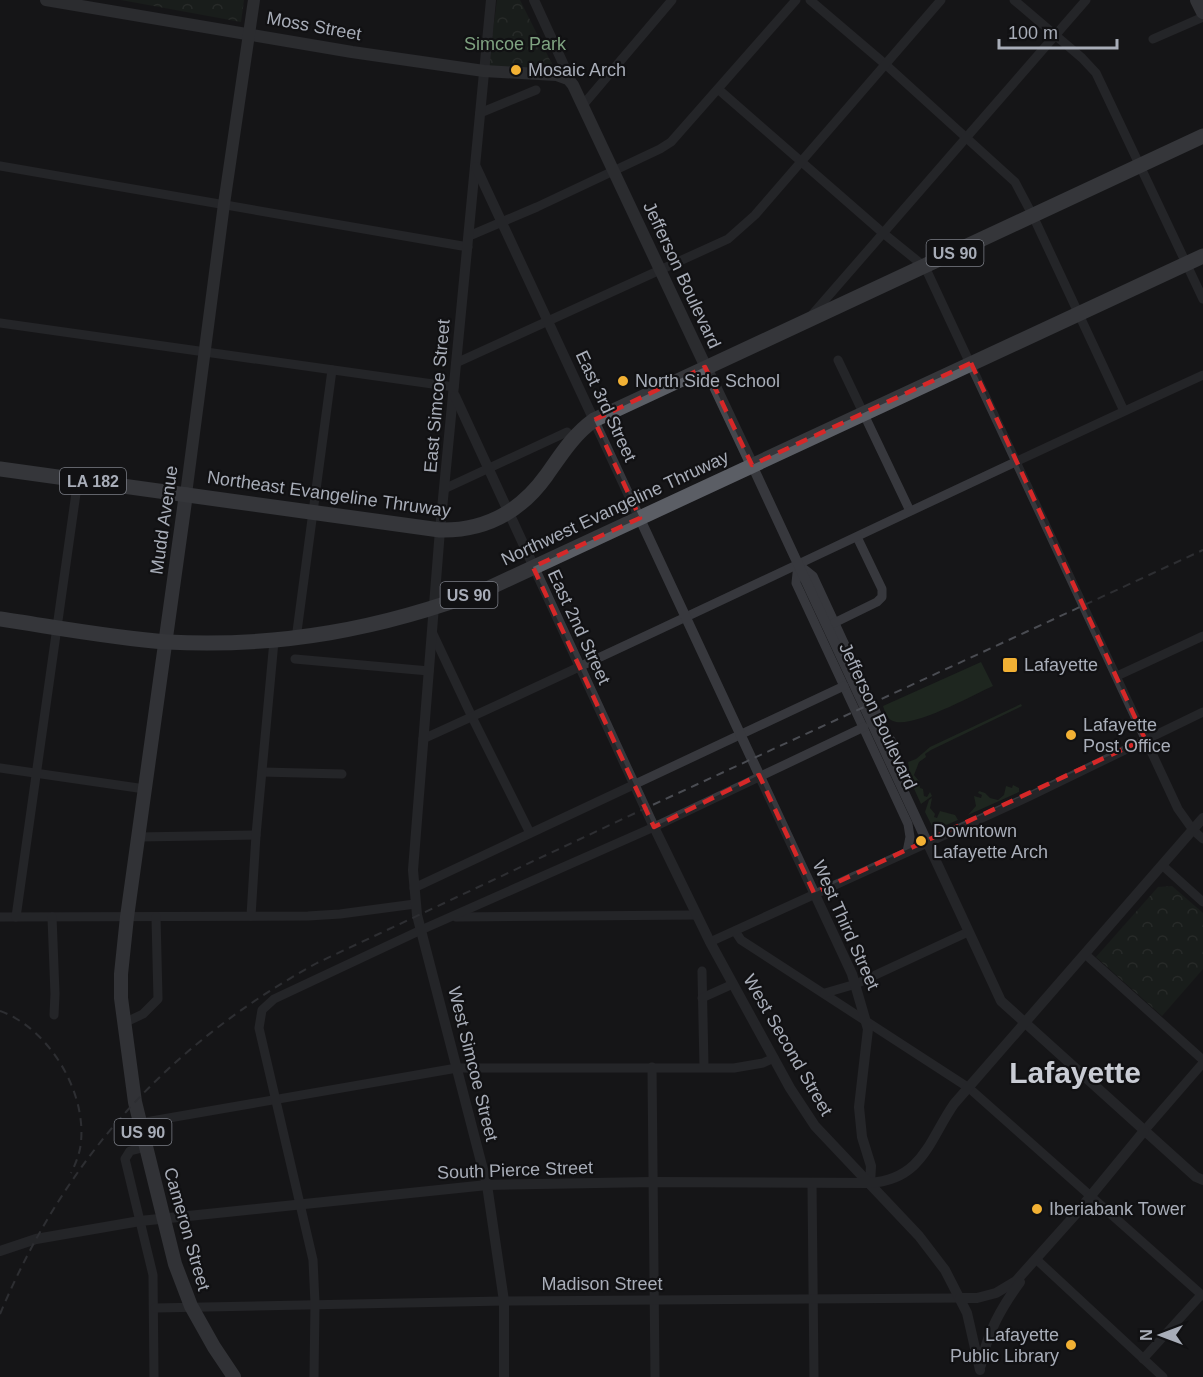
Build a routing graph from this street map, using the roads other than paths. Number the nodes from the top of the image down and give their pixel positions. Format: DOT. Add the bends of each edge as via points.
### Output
graph roads {
  1 [pos="46,0"];
  2 [pos="254,0"];
  3 [pos="491,0"];
  4 [pos="534,0"];
  5 [pos="672,0"];
  6 [pos="796,0"];
  7 [pos="810,0"];
  8 [pos="941,0"];
  9 [pos="1014,0"];
  10 [pos="1086,0"];
  11 [pos="1197,0"];
  12 [pos="1203,14"];
  13 [pos="249,33"];
  14 [pos="1055,35"];
  15 [pos="1153,39"];
  16 [pos="885,64"];
  17 [pos="484,71"];
  18 [pos="573,85"];
  19 [pos="718,89"];
  20 [pos="536,90"];
  21 [pos="582,105"];
  22 [pos="480,113"];
  23 [pos="1203,136"];
  24 [pos="965,137"];
  25 [pos="801,161"];
  26 [pos="0,166"];
  27 [pos="476,166"];
  28 [pos="1140,166"];
  29 [pos="613,172"];
  30 [pos="224,204"];
  31 [pos="1033,216"];
  32 [pos="501,221"];
  33 [pos="883,233"];
  34 [pos="468,242"];
  35 [pos="1203,256"];
  36 [pos="1186,264"];
  37 [pos="925,267"];
  38 [pos="659,270"];
  39 [pos="1203,299"];
  40 [pos="1079,313"];
  41 [pos="807,320"];
  42 [pos="548,321"];
  43 [pos="0,323"];
  44 [pos="205,353"];
  45 [pos="838,360"];
  46 [pos="456,363"];
  47 [pos="971,363"];
  48 [pos="705,367"];
  49 [pos="332,370"];
  50 [pos="1203,375"];
  51 [pos="454,390"];
  52 [pos="1124,411"];
  53 [pos="863,413"];
  54 [pos="594,420"];
  55 [pos="567,432"];
  56 [pos="1016,462"];
  57 [pos="752,465"];
  58 [pos="0,468"];
  59 [pos="488,469"];
  60 [pos="78,479"];
  61 [pos="444,489"];
  62 [pos="186,494"];
  63 [pos="910,511"];
  64 [pos="313,513"];
  65 [pos="508,513"];
  66 [pos="640,518"];
  67 [pos="440,530"];
  68 [pos="858,537"];
  69 [pos="798,564"];
  70 [pos="533,567"];
  71 [pos="434,608"];
  72 [pos="686,616"];
  73 [pos="0,619"];
  74 [pos="834,622"];
  75 [pos="57,627"];
  76 [pos="432,632"];
  77 [pos="1203,636"];
  78 [pos="296,639"];
  79 [pos="165,641"];
  80 [pos="274,641"];
  81 [pos="295,659"];
  82 [pos="580,668"];
  83 [pos="429,671"];
  84 [pos="1117,676"];
  85 [pos="844,686"];
  86 [pos="1203,712"];
  87 [pos="472,717"];
  88 [pos="864,727"];
  89 [pos="740,734"];
  90 [pos="423,739"];
  91 [pos="1145,739"];
  92 [pos="891,740"];
  93 [pos="752,759"];
  94 [pos="0,768"];
  95 [pos="262,772"];
  96 [pos="36,773"];
  97 [pos="342,774"];
  98 [pos="759,776"];
  99 [pos="634,784"];
  100 [pos="145,789"];
  101 [pos="646,808"];
  102 [pos="1203,818"];
  103 [pos="654,827"];
  104 [pos="1193,830"];
  105 [pos="530,833"];
  106 [pos="256,835"];
  107 [pos="138,837"];
  108 [pos="1203,838"];
  109 [pos="927,843"];
  110 [pos="907,852"];
  111 [pos="1162,866"];
  112 [pos="414,888"];
  113 [pos="814,893"];
  114 [pos="1203,902"];
  115 [pos="415,904"];
  116 [pos="695,915"];
  117 [pos="127,916"];
  118 [pos="251,916"];
  119 [pos="0,917"];
  120 [pos="16,917"];
  121 [pos="52,917"];
  122 [pos="156,917"];
  123 [pos="450,917"];
  124 [pos="421,930"];
  125 [pos="735,931"];
  126 [pos="968,932"];
  127 [pos="710,942"];
  128 [pos="1085,954"];
  129 [pos="702,971"];
  130 [pos="733,984"];
  131 [pos="856,984"];
  132 [pos="825,993"];
  133 [pos="702,998"];
  134 [pos="54,1015"];
  135 [pos="867,1021"];
  136 [pos="124,1023"];
  137 [pos="1024,1023"];
  138 [pos="126,1045"];
  139 [pos="774,1058"];
  140 [pos="1203,1061"];
  141 [pos="652,1067"];
  142 [pos="704,1067"];
  143 [pos="457,1068"];
  144 [pos="969,1088"];
  145 [pos="275,1100"];
  146 [pos="140,1123"];
  147 [pos="1144,1131"];
  148 [pos="146,1147"];
  149 [pos="1203,1180"];
  150 [pos="653,1182"];
  151 [pos="813,1183"];
  152 [pos="870,1183"];
  153 [pos="487,1185"];
  154 [pos="1090,1195"];
  155 [pos="299,1204"];
  156 [pos="163,1219"];
  157 [pos="140,1221"];
  158 [pos="0,1251"];
  159 [pos="1037,1260"];
  160 [pos="1202,1295"];
  161 [pos="960,1298"];
  162 [pos="813,1299"];
  163 [pos="504,1301"];
  164 [pos="654,1301"];
  165 [pos="315,1303"];
  166 [pos="191,1306"];
  167 [pos="155,1308"];
  168 [pos="1143,1359"];
  169 [pos="980,1374"];
  170 [pos="154,1377"];
  171 [pos="234,1377"];
  172 [pos="315,1377"];
  173 [pos="504,1377"];
  174 [pos="655,1377"];
  175 [pos="814,1377"];
  176 [pos="1163,1377"];
  1 -- 13 [label="main road, Moss Street"];
  2 -- 13 [label="main road, Mudd Avenue"];
  3 -- 17 [label="street, East Simcoe Street"];
  4 -- 18 [label="street, Jefferson Boulevard"];
  5 -- 21 [label="street"];
  6 -- 19 [label="street"];
  7 -- 16 [label="street"];
  8 -- 16 [label="street"];
  9 -- 14 [label="street"];
  10 -- 14 [label="street"];
  11 -- 12 [label="main road"];
  12 -- 15 [label="street"];
  13 -- 17 [label="main road, Moss Street"];
  13 -- 30 [label="main road, Mudd Avenue"];
  14 -- 24 [label="street"];
  14 -- 28 [label="street" via="1096,73"];
  16 -- 24 [label="street"];
  16 -- 25 [label="street"];
  17 -- 18 [label="main road, Moss Street" via="557,75"];
  17 -- 22 [label="street, East Simcoe Street"];
  18 -- 21 [label="main road, Jefferson Boulevard"];
  19 -- 25 [label="street"];
  19 -- 29 [label="street" via="671,142"];
  20 -- 22 [label="street"];
  21 -- 29 [label="main road, Jefferson Boulevard"];
  22 -- 27 [label="street, East Simcoe Street"];
  23 -- 28 [label="highway, US 90"];
  24 -- 31 [label="street" via="1011,177"];
  24 -- 33 [label="street"];
  25 -- 33 [label="street"];
  25 -- 38 [label="street" via="755,215 728,239"];
  26 -- 30 [label="street"];
  27 -- 32 [label="street, East 3rd Street"];
  27 -- 34 [label="street, East Simcoe Street"];
  28 -- 31 [label="highway, US 90"];
  28 -- 36 [label="street"];
  29 -- 32 [label="street"];
  29 -- 38 [label="main road, Jefferson Boulevard"];
  30 -- 34 [label="street"];
  30 -- 44 [label="main road, Mudd Avenue"];
  31 -- 37 [label="highway, US 90"];
  31 -- 40 [label="street"];
  32 -- 34 [label="street"];
  32 -- 42 [label="street, East 3rd Street"];
  33 -- 37 [label="street"];
  33 -- 41 [label="street"];
  34 -- 46 [label="street, East Simcoe Street"];
  35 -- 36 [label="highway, US 90"];
  36 -- 39 [label="street"];
  36 -- 40 [label="highway, US 90"];
  37 -- 41 [label="highway, US 90"];
  37 -- 47 [label="street"];
  38 -- 42 [label="street"];
  38 -- 48 [label="main road, Jefferson Boulevard"];
  40 -- 47 [label="highway, US 90"];
  40 -- 52 [label="street"];
  41 -- 48 [label="highway, US 90"];
  42 -- 46 [label="street"];
  42 -- 54 [label="street, East 3rd Street"];
  43 -- 44 [label="street"];
  44 -- 49 [label="street"];
  44 -- 62 [label="main road, Mudd Avenue"];
  45 -- 53 [label="street"];
  46 -- 51 [label="street, East Simcoe Street"];
  47 -- 53 [label="highway, US 90"];
  47 -- 56 [label="street"];
  48 -- 54 [label="highway, Northeast Evangeline Thruway / US 90"];
  48 -- 57 [label="main road, Jefferson Boulevard"];
  49 -- 51 [label="street"];
  49 -- 64 [label="street"];
  50 -- 52 [label="street"];
  51 -- 59 [label="street, East 2nd Street"];
  51 -- 61 [label="street, East Simcoe Street"];
  52 -- 56 [label="street"];
  53 -- 57 [label="highway, US 90"];
  53 -- 63 [label="street"];
  54 -- 65 [label="highway, Northeast Evangeline Thruway / US 90" via="573,439 530,495"];
  54 -- 66 [label="street, East 3rd Street"];
  55 -- 59 [label="street"];
  56 -- 63 [label="street"];
  56 -- 84 [label="street"];
  57 -- 66 [label="highway, Northwest Evangeline Thruway / US 90"];
  57 -- 69 [label="street, Jefferson Boulevard"];
  58 -- 60 [label="highway, Northeast Evangeline Thruway / LA 182"];
  59 -- 61 [label="street"];
  59 -- 65 [label="street, East 2nd Street"];
  60 -- 62 [label="highway, Northeast Evangeline Thruway / LA 182"];
  60 -- 75 [label="street"];
  61 -- 67 [label="street, East Simcoe Street"];
  62 -- 64 [label="highway, Northeast Evangeline Thruway / US 90"];
  62 -- 79 [label="main road, Mudd Avenue / US 90"];
  63 -- 68 [label="street"];
  64 -- 67 [label="highway, Northeast Evangeline Thruway / US 90"];
  64 -- 78 [label="street"];
  65 -- 67 [label="highway, Northeast Evangeline Thruway / US 90" via="475,527"];
  65 -- 70 [label="street, East 2nd Street"];
  66 -- 70 [label="highway, Northwest Evangeline Thruway / US 90"];
  66 -- 72 [label="street, East 3rd Street"];
  67 -- 71 [label="street, East Simcoe Street"];
  68 -- 69 [label="street"];
  68 -- 74 [label="street" via="882,597 877,603"];
  69 -- 72 [label="street"];
  69 -- 74 [label="street, Jefferson Boulevard" via="813,576"];
  69 -- 85 [label="street, Jefferson Boulevard" via="796,583"];
  69 -- 109 [label="street, Jefferson Boulevard"];
  70 -- 71 [label="highway, Northwest Evangeline Thruway / US 90"];
  70 -- 82 [label="street, East 2nd Street"];
  71 -- 76 [label="street, East Simcoe Street"];
  71 -- 78 [label="highway, Northwest Evangeline Thruway / US 90" via="356,629"];
  72 -- 82 [label="street"];
  72 -- 89 [label="street, East 3rd Street"];
  73 -- 75 [label="highway, Northwest Evangeline Thruway"];
  74 -- 92 [label="street, Jefferson Boulevard"];
  75 -- 79 [label="highway, Northwest Evangeline Thruway"];
  75 -- 96 [label="street"];
  76 -- 83 [label="street, East Simcoe Street"];
  76 -- 87 [label="street"];
  77 -- 84 [label="street"];
  78 -- 80 [label="highway, Northwest Evangeline Thruway / US 90"];
  79 -- 80 [label="highway, Northwest Evangeline Thruway / US 90"];
  79 -- 100 [label="main road, Mudd Avenue / US 90"];
  80 -- 95 [label="street"];
  81 -- 83 [label="street"];
  82 -- 87 [label="street"];
  82 -- 99 [label="street, East 2nd Street"];
  83 -- 90 [label="street, East Simcoe Street"];
  84 -- 91 [label="street"];
  85 -- 88 [label="street, Jefferson Boulevard"];
  85 -- 89 [label="street"];
  86 -- 91 [label="street"];
  87 -- 90 [label="street"];
  87 -- 105 [label="street"];
  88 -- 98 [label="street"];
  88 -- 110 [label="street, Jefferson Boulevard" via="908,824"];
  89 -- 93 [label="street, East 3rd Street"];
  89 -- 99 [label="street"];
  90 -- 112 [label="street, East Simcoe Street"];
  91 -- 104 [label="street" via="1178,809"];
  91 -- 109 [label="street"];
  93 -- 98 [label="street, West Third Street"];
  94 -- 96 [label="street"];
  95 -- 97 [label="street"];
  95 -- 106 [label="street"];
  96 -- 100 [label="street"];
  96 -- 120 [label="street"];
  98 -- 103 [label="street"];
  98 -- 113 [label="street, West Third Street"];
  99 -- 101 [label="street, East 2nd Street"];
  99 -- 105 [label="street"];
  100 -- 107 [label="main road, Mudd Avenue / US 90"];
  101 -- 103 [label="street, West Second Street"];
  102 -- 104 [label="street, South Pierce Street"];
  103 -- 116 [label="street, West Second Street"];
  103 -- 123 [label="street"];
  104 -- 108 [label="street"];
  104 -- 111 [label="street, South Pierce Street"];
  105 -- 112 [label="street"];
  106 -- 107 [label="street"];
  106 -- 118 [label="street"];
  107 -- 117 [label="main road, Mudd Avenue / US 90"];
  109 -- 110 [label="street"];
  109 -- 126 [label="street, Jefferson Boulevard"];
  110 -- 113 [label="street"];
  111 -- 114 [label="street"];
  111 -- 128 [label="street, South Pierce Street"];
  112 -- 115 [label="street, East Simcoe Street"];
  113 -- 125 [label="street"];
  113 -- 131 [label="street, West Third Street"];
  115 -- 118 [label="street" via="340,914"];
  115 -- 124 [label="street, West Simcoe Street"];
  116 -- 123 [label="street"];
  116 -- 127 [label="street, West Second Street"];
  117 -- 121 [label="street"];
  117 -- 122 [label="street"];
  117 -- 136 [label="main road, Mudd Avenue / US 90" via="121,974"];
  118 -- 122 [label="street"];
  119 -- 120 [label="street"];
  120 -- 121 [label="street"];
  121 -- 134 [label="street"];
  122 -- 136 [label="street" via="158,999 148,1011"];
  123 -- 124 [label="street"];
  124 -- 143 [label="street, West Simcoe Street"];
  124 -- 145 [label="street" via="274,999 262,1010 259,1028"];
  125 -- 127 [label="street"];
  125 -- 132 [label="street" via="741,940"];
  126 -- 131 [label="street"];
  126 -- 137 [label="street, Jefferson Boulevard" via="1001,1001"];
  127 -- 130 [label="street, West Second Street"];
  128 -- 137 [label="street, South Pierce Street"];
  128 -- 140 [label="street"];
  129 -- 133 [label="street"];
  130 -- 133 [label="street"];
  130 -- 139 [label="street, West Second Street"];
  131 -- 132 [label="street"];
  131 -- 135 [label="street, West Third Street"];
  132 -- 135 [label="street"];
  133 -- 142 [label="street"];
  135 -- 144 [label="street"];
  135 -- 152 [label="street, West Third Street" via="869,1037 859,1107 862,1137 871,1166"];
  136 -- 138 [label="main road, Mudd Avenue / US 90"];
  137 -- 144 [label="street, South Pierce Street"];
  137 -- 147 [label="street, Jefferson Boulevard"];
  138 -- 146 [label="main road, Cameron Street / US 90"];
  139 -- 142 [label="street" via="746,1067"];
  139 -- 152 [label="street, West Second Street" via="815,1126"];
  140 -- 147 [label="street"];
  141 -- 142 [label="street"];
  141 -- 143 [label="street"];
  141 -- 150 [label="street"];
  143 -- 145 [label="street"];
  143 -- 153 [label="street, West Simcoe Street"];
  144 -- 152 [label="street, South Pierce Street" via="949,1111 929,1150 914,1167"];
  144 -- 154 [label="street"];
  145 -- 146 [label="street"];
  145 -- 155 [label="street"];
  146 -- 148 [label="main road, Cameron Street / US 90"];
  147 -- 149 [label="street, Jefferson Boulevard"];
  147 -- 154 [label="street"];
  148 -- 156 [label="main road, Cameron Street / US 90"];
  148 -- 157 [label="street" via="130,1151 125,1159"];
  150 -- 151 [label="street, South Pierce Street"];
  150 -- 153 [label="street, South Pierce Street"];
  150 -- 164 [label="street"];
  151 -- 152 [label="street, South Pierce Street"];
  151 -- 162 [label="street"];
  152 -- 161 [label="street, West Second Street" via="919,1236"];
  153 -- 155 [label="street, South Pierce Street"];
  153 -- 163 [label="street, West Simcoe Street"];
  154 -- 159 [label="street"];
  154 -- 160 [label="street"];
  155 -- 156 [label="street, South Pierce Street"];
  155 -- 165 [label="street" via="314,1260"];
  156 -- 157 [label="street, South Pierce Street"];
  156 -- 166 [label="main road, Cameron Street / US 90"];
  157 -- 158 [label="street, South Pierce Street" via="36,1239"];
  157 -- 167 [label="street" via="153,1275"];
  159 -- 161 [label="street, Madison Street" via="1007,1288 985,1297"];
  159 -- 168 [label="street"];
  159 -- 169 [label="street" via="1000,1312 985,1347"];
  160 -- 168 [label="street"];
  161 -- 162 [label="street, Madison Street"];
  161 -- 169 [label="street, West Second Street" via="970,1324"];
  162 -- 164 [label="street, Madison Street"];
  162 -- 175 [label="street"];
  163 -- 164 [label="street, Madison Street"];
  163 -- 165 [label="street, Madison Street"];
  163 -- 173 [label="street, West Simcoe Street"];
  164 -- 174 [label="street"];
  165 -- 166 [label="street, Madison Street"];
  165 -- 172 [label="street"];
  166 -- 167 [label="street, Madison Street"];
  166 -- 171 [label="main road, Cameron Street / US 90"];
  167 -- 170 [label="street"];
  168 -- 176 [label="street"];
}
